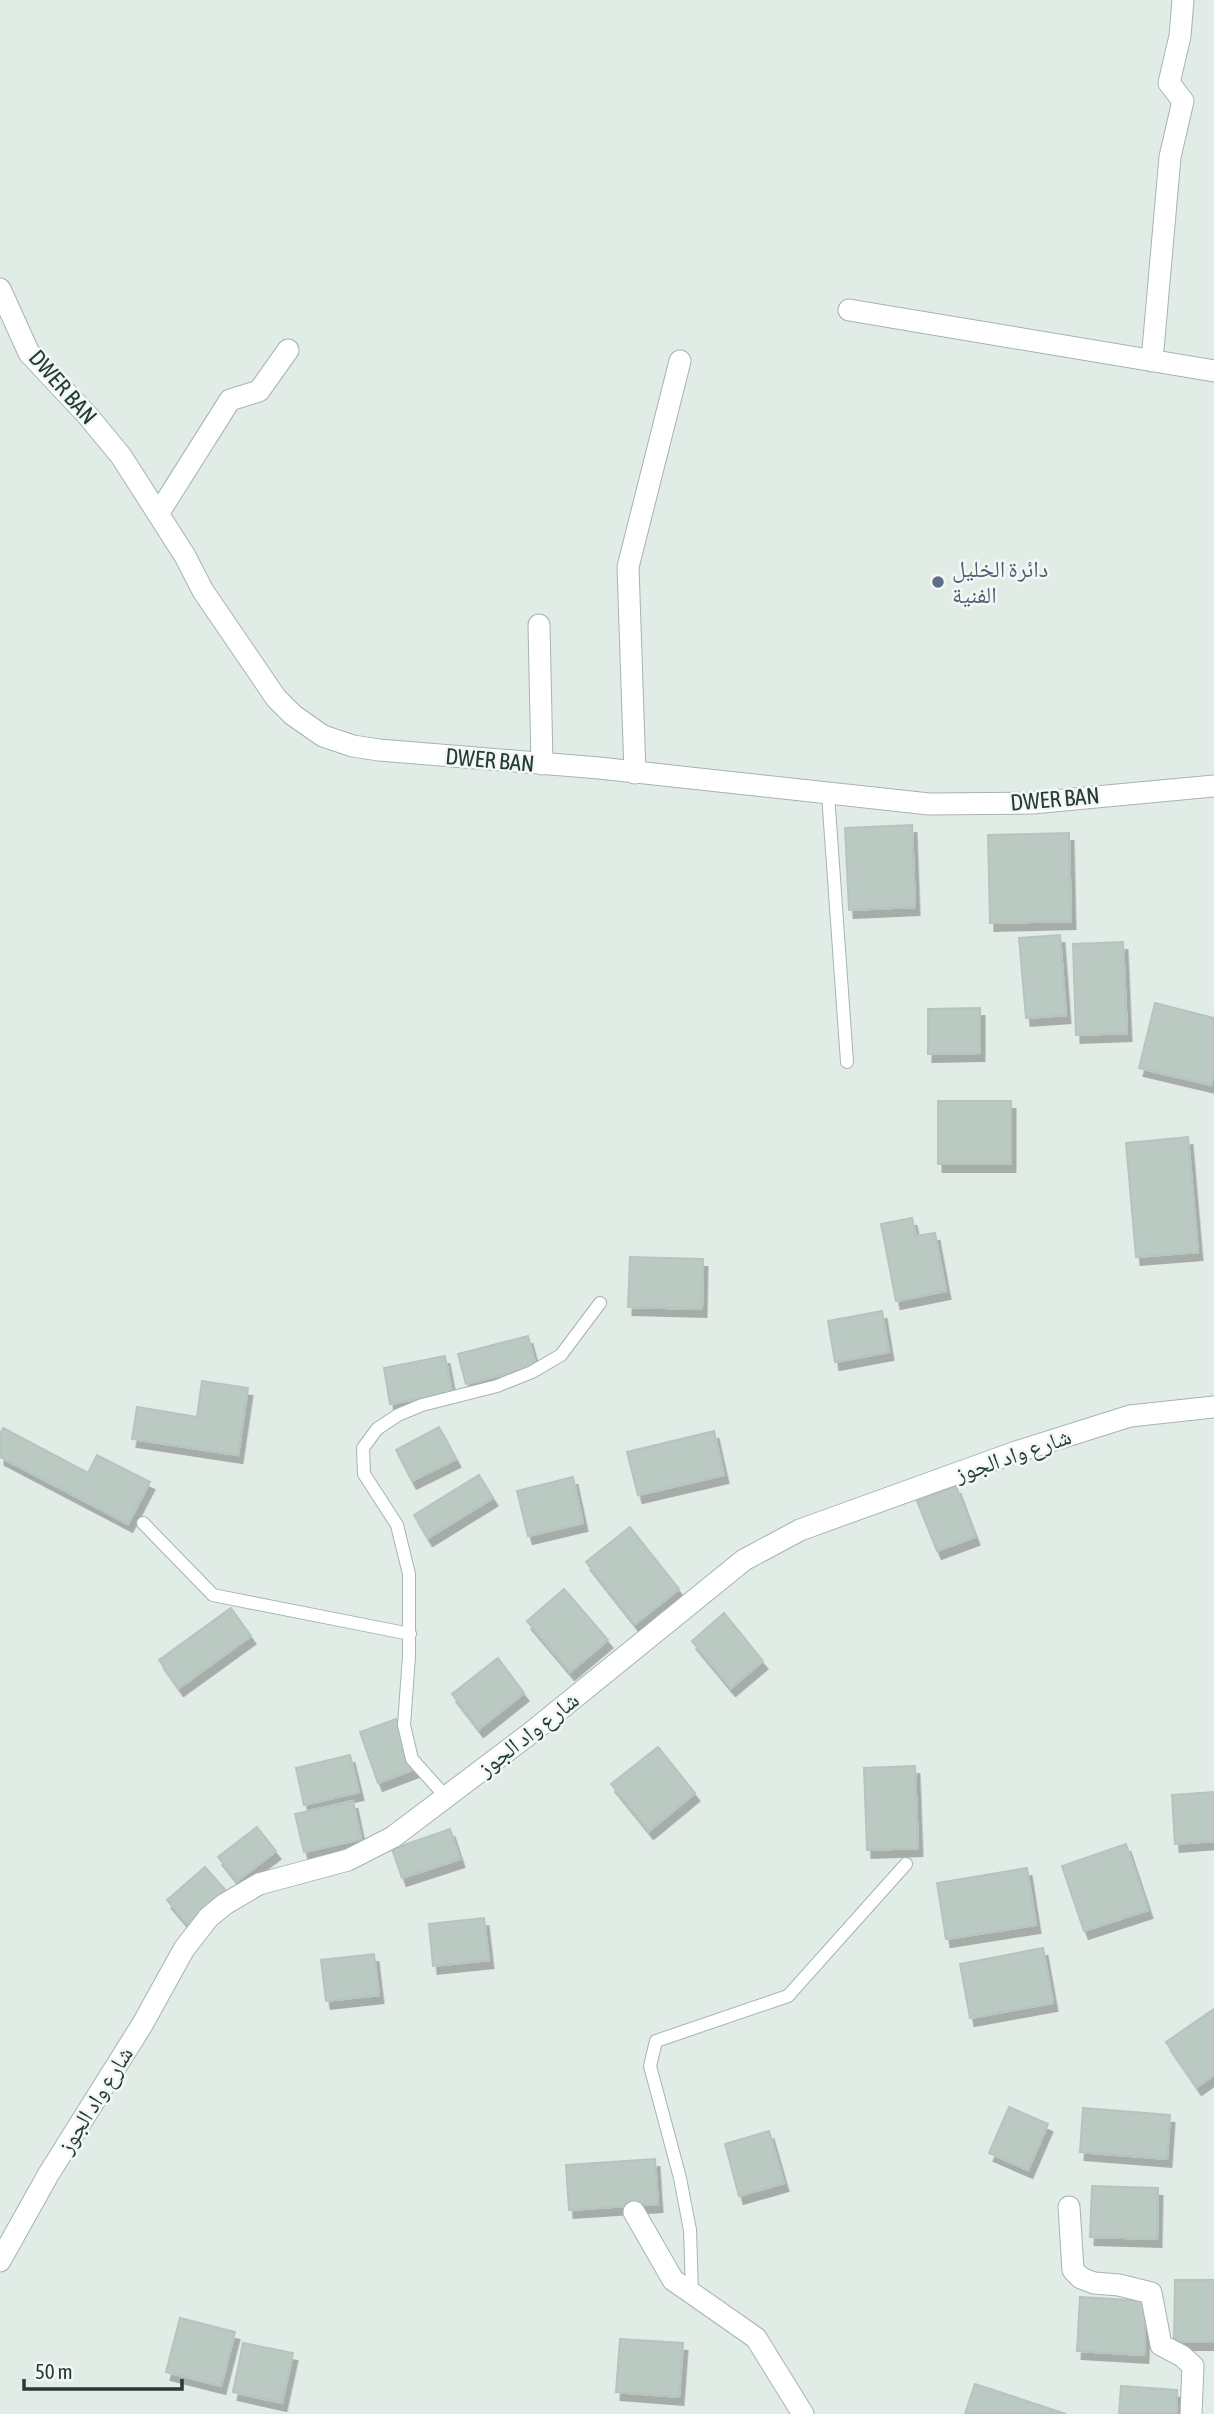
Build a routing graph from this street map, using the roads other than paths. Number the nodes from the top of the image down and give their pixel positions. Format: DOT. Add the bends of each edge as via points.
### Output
graph roads {
  1 [pos="1183,0"];
  2 [pos="0,289"];
  3 [pos="849,310"];
  4 [pos="288,350"];
  5 [pos="680,361"];
  6 [pos="1152,361"];
  7 [pos="1214,371"];
  8 [pos="158,513"];
  9 [pos="540,625"];
  10 [pos="542,764"];
  11 [pos="635,773"];
  12 [pos="1214,786"];
  13 [pos="828,794"];
  14 [pos="847,1062"];
  15 [pos="600,1303"];
  16 [pos="1214,1407"];
  17 [pos="143,1523"];
  18 [pos="410,1634"];
  19 [pos="446,1797"];
  20 [pos="906,1864"];
  21 [pos="1069,2207"];
  22 [pos="634,2212"];
  23 [pos="0,2261"];
  24 [pos="692,2293"];
  25 [pos="803,2414"];
  26 [pos="1191,2414"];
  1 -- 6 [label="street" via="1169,83 1183,101 1170,157"];
  2 -- 8 [label="street, DWER BAN" via="29,353 103,433"];
  3 -- 6 [label="street"];
  4 -- 8 [label="street" via="259,391 230,401"];
  5 -- 11 [label="street" via="628,567"];
  6 -- 7 [label="street"];
  8 -- 10 [label="street, DWER BAN" via="202,591 263,682 304,724 353,746"];
  9 -- 10 [label="street"];
  10 -- 11 [label="street, DWER BAN"];
  11 -- 13 [label="street, DWER BAN"];
  12 -- 13 [label="street, DWER BAN" via="993,804 929,804"];
  13 -- 14 [label="lane"];
  15 -- 18 [label="lane" via="561,1355 497,1387 398,1415 377,1429 363,1448 364,1474 397,1525 404,1548"];
  16 -- 19 [label="street, شارع واد الجوز" via="1130,1416 800,1530 744,1560"];
  17 -- 18 [label="lane" via="214,1595"];
  18 -- 19 [label="lane" via="404,1725 412,1759"];
  19 -- 23 [label="street, شارع واد الجوز" via="371,1850 259,1884 209,1917 184,1949"];
  20 -- 24 [label="lane" via="788,1996 656,2040 650,2066 690,2230"];
  21 -- 26 [label="street" via="1073,2270 1094,2283 1151,2293 1161,2345 1193,2366"];
  22 -- 24 [label="street" via="673,2280"];
  24 -- 25 [label="street" via="756,2338"];
}
